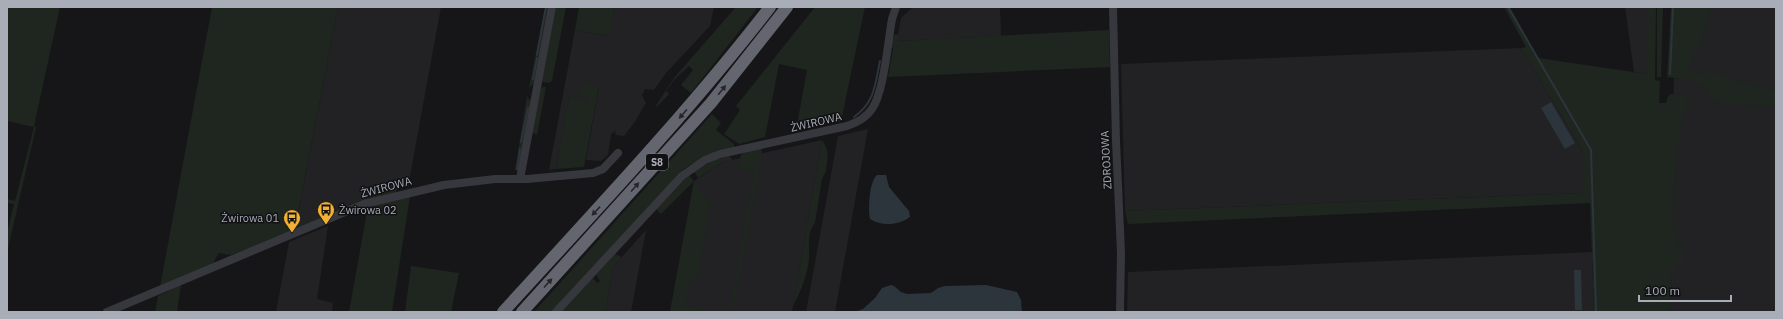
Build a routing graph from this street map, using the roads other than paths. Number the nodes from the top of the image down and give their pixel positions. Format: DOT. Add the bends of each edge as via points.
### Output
graph roads {
  1 [pos="552,7"];
  2 [pos="770,7"];
  3 [pos="787,7"];
  4 [pos="896,7"];
  5 [pos="1113,7"];
  6 [pos="618,153"];
  7 [pos="520,179"];
  8 [pos="107,312"];
  9 [pos="503,312"];
  10 [pos="522,312"];
  11 [pos="556,312"];
  12 [pos="1120,312"];
  1 -- 7 [label="street"];
  2 -- 9 [label="highway, S8, one-way" via="700,95"];
  10 -- 3 [label="highway, S8, one-way" via="711,103"];
  4 -- 11 [label="street, ŻWIROWA" via="879,95 872,109 864,117 847,126 720,154 705,160 682,176"];
  5 -- 12 [label="street, ZDROJOWA" via="1121,247"];
  6 -- 7 [label="street, ŻWIROWA" via="603,169 596,172"];
  7 -- 8 [label="street, ŻWIROWA" via="444,185 364,204"];
}
